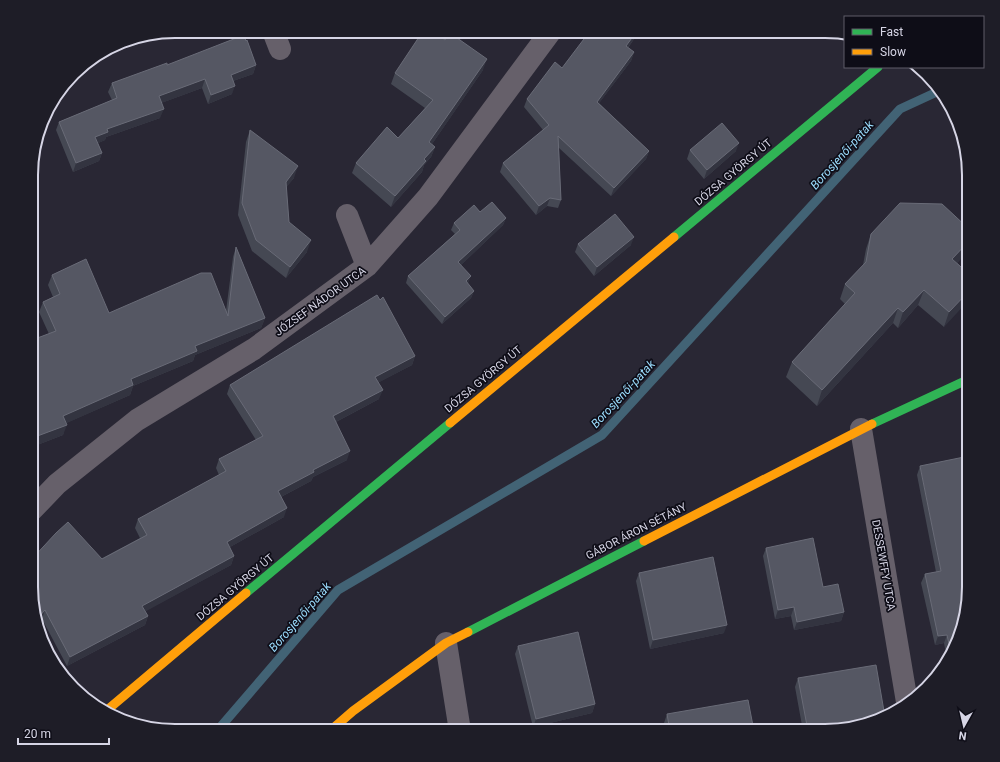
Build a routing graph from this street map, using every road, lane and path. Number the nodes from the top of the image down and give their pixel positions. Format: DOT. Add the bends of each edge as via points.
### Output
graph roads {
  1 [pos="546,38"];
  2 [pos="877,68"];
  3 [pos="347,215"];
  4 [pos="367,266"];
  5 [pos="962,382"];
  6 [pos="861,429"];
  7 [pos="38,504"];
  8 [pos="446,643"];
  9 [pos="906,697"];
  10 [pos="110,708"];
  11 [pos="338,724"];
  12 [pos="459,724"];
  1 -- 4 [label="street, JÓZSEF NÁDOR UTCA" via="428,197"];
  2 -- 10 [label="main road, DÓZSA GYÖRGY ÚT"];
  3 -- 4 [label="street"];
  4 -- 7 [label="street, JÓZSEF NÁDOR UTCA" via="254,349 137,420 57,484"];
  5 -- 6 [label="main road, GÁBOR ÁRON SÉTÁNY"];
  6 -- 8 [label="main road, GÁBOR ÁRON SÉTÁNY"];
  6 -- 9 [label="street, DESSEWFFY UTCA"];
  8 -- 11 [label="main road, GÁBOR ÁRON SÉTÁNY"];
  8 -- 12 [label="street"];
}
